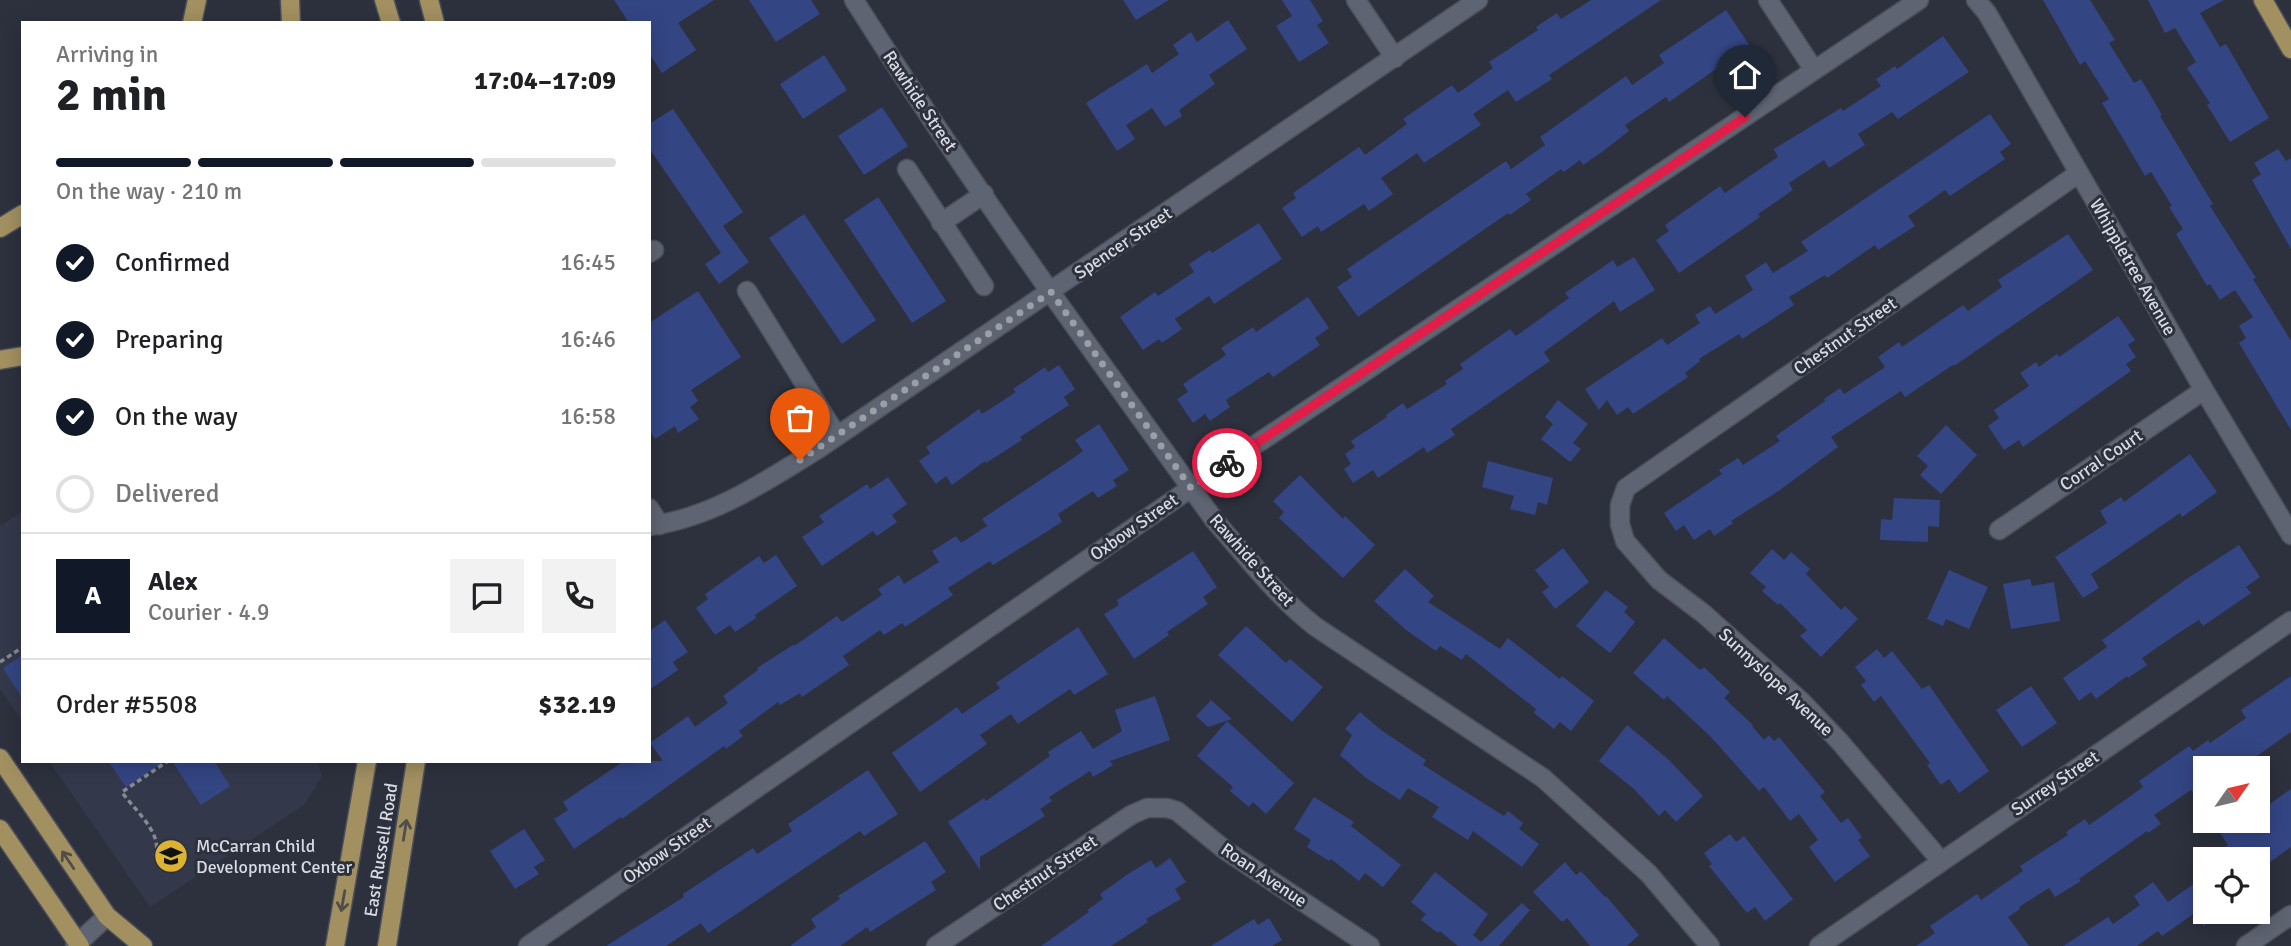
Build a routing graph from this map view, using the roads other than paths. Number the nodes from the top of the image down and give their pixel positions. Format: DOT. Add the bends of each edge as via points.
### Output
graph roads {
  1 [pos="197,0"];
  2 [pos="290,0"];
  3 [pos="384,0"];
  4 [pos="429,0"];
  5 [pos="854,0"];
  6 [pos="1356,0"];
  7 [pos="1478,0"];
  8 [pos="1768,0"];
  9 [pos="1919,0"];
  10 [pos="1976,0"];
  11 [pos="2263,0"];
  12 [pos="192,21"];
  13 [pos="291,21"];
  14 [pos="390,21"];
  15 [pos="434,21"];
  16 [pos="2291,50"];
  17 [pos="1395,58"];
  18 [pos="1814,70"];
  19 [pos="906,169"];
  20 [pos="2079,173"];
  21 [pos="984,194"];
  22 [pos="21,215"];
  23 [pos="941,223"];
  24 [pos="0,228"];
  25 [pos="984,286"];
  26 [pos="747,291"];
  27 [pos="1051,292"];
  28 [pos="21,356"];
  29 [pos="0,360"];
  30 [pos="2204,390"];
  31 [pos="837,436"];
  32 [pos="1191,488"];
  33 [pos="1620,505"];
  34 [pos="655,525"];
  35 [pos="1999,530"];
  36 [pos="2291,535"];
  37 [pos="2291,621"];
  38 [pos="0,758"];
  39 [pos="367,763"];
  40 [pos="416,763"];
  41 [pos="1158,808"];
  42 [pos="0,829"];
  43 [pos="1941,862"];
  44 [pos="2291,915"];
  45 [pos="107,916"];
  46 [pos="1345,939"];
  47 [pos="77,945"];
  48 [pos="143,946"];
  49 [pos="335,946"];
  50 [pos="387,946"];
  51 [pos="528,946"];
  52 [pos="936,946"];
  53 [pos="1370,946"];
  54 [pos="1710,946"];
  55 [pos="1819,946"];
  56 [pos="2246,946"];
  1 -- 12 [label="main road"];
  2 -- 13 [label="main road"];
  3 -- 14 [label="main road"];
  4 -- 15 [label="main road"];
  5 -- 21 [label="street, Rawhide Street"];
  6 -- 17 [label="street"];
  7 -- 17 [label="street, Spencer Street"];
  8 -- 18 [label="street"];
  9 -- 18 [label="street, Oxbow Street"];
  10 -- 20 [label="street, Whippletree Avenue"];
  11 -- 16 [label="main road"];
  17 -- 27 [label="street, Spencer Street"];
  18 -- 32 [label="street, Oxbow Street"];
  19 -- 23 [label="street"];
  20 -- 30 [label="street, Whippletree Avenue"];
  20 -- 33 [label="street, Chestnut Street" via="1626,488"];
  21 -- 23 [label="street"];
  21 -- 27 [label="street, Rawhide Street"];
  22 -- 24 [label="main road"];
  23 -- 25 [label="street"];
  26 -- 31 [label="street"];
  27 -- 31 [label="street, Spencer Street"];
  27 -- 32 [label="street, Rawhide Street"];
  28 -- 29 [label="main road"];
  30 -- 35 [label="street, Corral Court"];
  30 -- 36 [label="street, Whippletree Avenue"];
  31 -- 34 [label="street, Spencer Street" via="745,494 681,520"];
  32 -- 51 [label="street, Oxbow Street"];
  32 -- 54 [label="street, Rawhide Street" via="1214,521 1304,618 1543,778 1649,874"];
  33 -- 43 [label="street, Sunnyslope Avenue" via="1625,541 1659,580 1801,701"];
  37 -- 43 [label="street, Surrey Street"];
  45 -- 38 [label="main road, one-way"];
  39 -- 49 [label="main road, East Russell Road, one-way"];
  50 -- 40 [label="main road, East Russell Road, one-way"];
  41 -- 46 [label="street, Roan Avenue" via="1177,811"];
  41 -- 52 [label="street, Chestnut Street" via="1147,808 1122,821"];
  42 -- 47 [label="main road"];
  43 -- 55 [label="street, Surrey Street"];
  44 -- 56 [label="street"];
  45 -- 47 [label="street"];
  45 -- 48 [label="main road"];
  46 -- 53 [label="street, Roan Avenue"];
}
